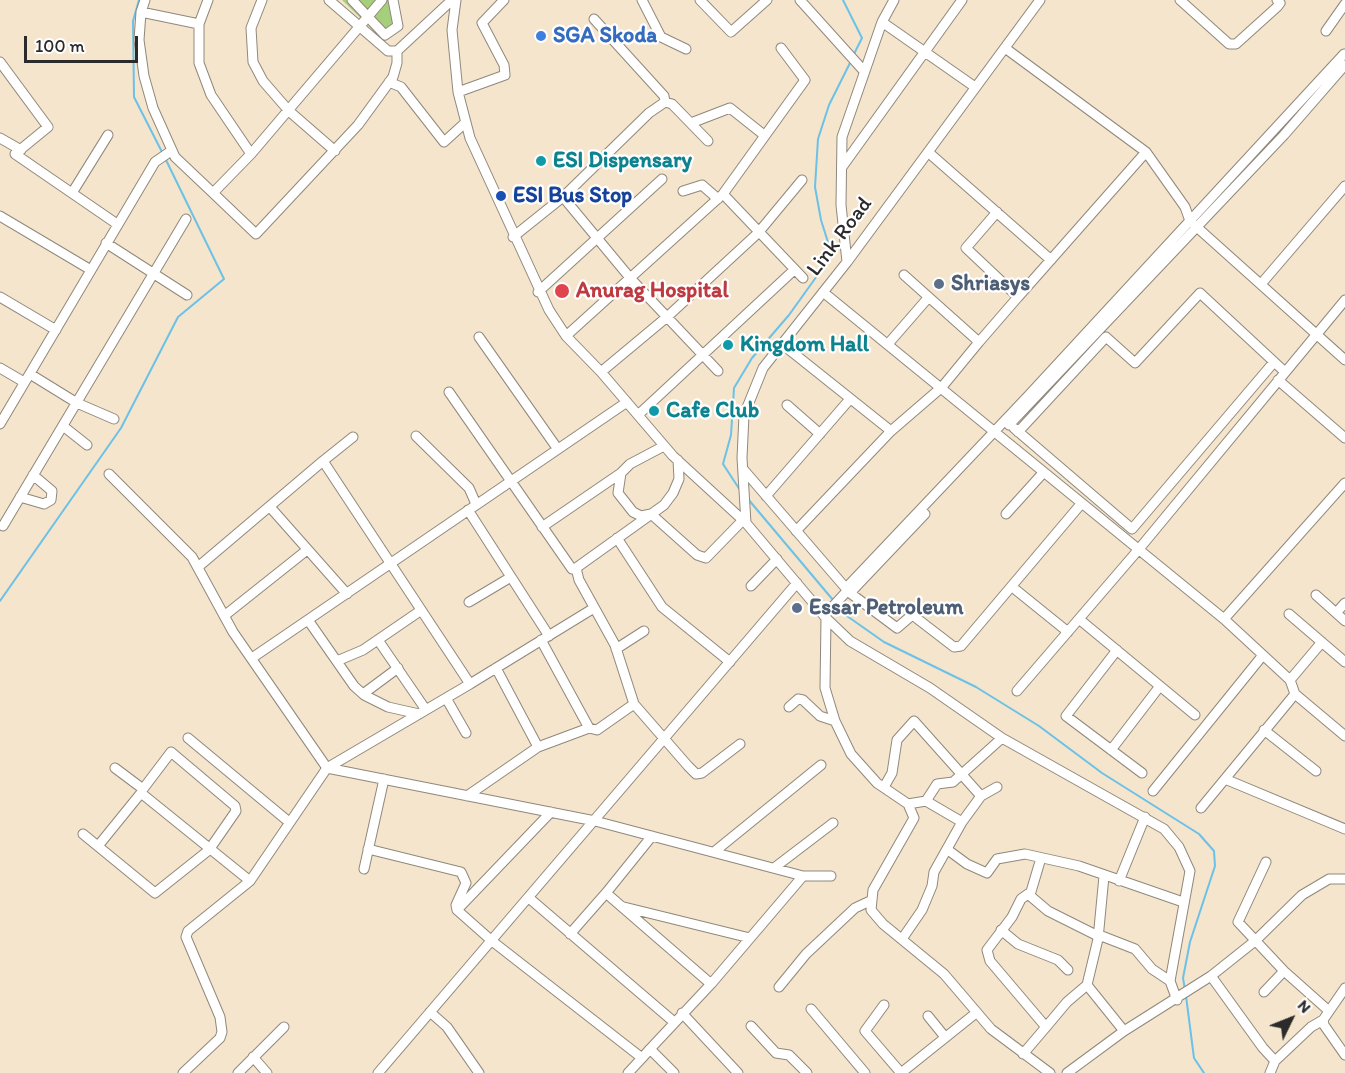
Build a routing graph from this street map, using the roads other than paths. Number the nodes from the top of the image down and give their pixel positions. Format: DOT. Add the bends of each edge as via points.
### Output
graph roads {
  1 [pos="145,0"];
  2 [pos="208,0"];
  3 [pos="262,0"];
  4 [pos="329,0"];
  5 [pos="352,0"];
  6 [pos="382,0"];
  7 [pos="393,0"];
  8 [pos="504,0"];
  9 [pos="642,0"];
  10 [pos="700,0"];
  11 [pos="767,0"];
  12 [pos="800,0"];
  13 [pos="894,0"];
  14 [pos="962,0"];
  15 [pos="1040,0"];
  16 [pos="1180,0"];
  17 [pos="454,1"];
  18 [pos="1280,1"];
  19 [pos="1345,4"];
  20 [pos="141,12"];
  21 [pos="368,17"];
  22 [pos="594,19"];
  23 [pos="882,22"];
  24 [pos="199,24"];
  25 [pos="359,28"];
  26 [pos="1326,31"];
  27 [pos="781,48"];
  28 [pos="1005,48"];
  29 [pos="686,49"];
  30 [pos="397,51"];
  31 [pos="925,51"];
  32 [pos="1344,59"];
  33 [pos="0,62"];
  34 [pos="863,70"];
  35 [pos="389,82"];
  36 [pos="975,87"];
  37 [pos="458,92"];
  38 [pos="665,102"];
  39 [pos="289,111"];
  40 [pos="466,122"];
  41 [pos="691,123"];
  42 [pos="108,135"];
  43 [pos="764,135"];
  44 [pos="0,138"];
  45 [pos="708,141"];
  46 [pos="21,150"];
  47 [pos="171,151"];
  48 [pos="335,151"];
  49 [pos="928,152"];
  50 [pos="1146,152"];
  51 [pos="251,154"];
  52 [pos="842,167"];
  53 [pos="662,178"];
  54 [pos="802,180"];
  55 [pos="1345,186"];
  56 [pos="683,191"];
  57 [pos="72,193"];
  58 [pos="213,193"];
  59 [pos="562,196"];
  60 [pos="721,197"];
  61 [pos="997,212"];
  62 [pos="0,216"];
  63 [pos="186,219"];
  64 [pos="117,224"];
  65 [pos="1193,224"];
  66 [pos="759,233"];
  67 [pos="513,237"];
  68 [pos="597,238"];
  69 [pos="106,243"];
  70 [pos="1051,260"];
  71 [pos="847,262"];
  72 [pos="91,270"];
  73 [pos="794,270"];
  74 [pos="154,275"];
  75 [pos="904,275"];
  76 [pos="803,278"];
  77 [pos="631,279"];
  78 [pos="1261,284"];
  79 [pos="538,292"];
  80 [pos="823,292"];
  81 [pos="187,295"];
  82 [pos="0,297"];
  83 [pos="1018,297"];
  84 [pos="928,298"];
  85 [pos="1345,300"];
  86 [pos="667,317"];
  87 [pos="56,330"];
  88 [pos="1316,335"];
  89 [pos="566,336"];
  90 [pos="479,337"];
  91 [pos="979,342"];
  92 [pos="782,344"];
  93 [pos="888,344"];
  94 [pos="702,355"];
  95 [pos="1345,360"];
  96 [pos="1274,362"];
  97 [pos="0,368"];
  98 [pos="718,370"];
  99 [pos="601,372"];
  100 [pos="1282,376"];
  101 [pos="27,378"];
  102 [pos="942,387"];
  103 [pos="449,392"];
  104 [pos="850,399"];
  105 [pos="627,402"];
  106 [pos="77,403"];
  107 [pos="787,405"];
  108 [pos="638,415"];
  109 [pos="114,419"];
  110 [pos="0,424"];
  111 [pos="1010,425"];
  112 [pos="63,426"];
  113 [pos="891,431"];
  114 [pos="1018,432"];
  115 [pos="820,434"];
  116 [pos="997,434"];
  117 [pos="353,436"];
  118 [pos="416,436"];
  119 [pos="1345,438"];
  120 [pos="87,445"];
  121 [pos="664,446"];
  122 [pos="557,448"];
  123 [pos="678,460"];
  124 [pos="323,461"];
  125 [pos="621,473"];
  126 [pos="1043,473"];
  127 [pos="109,474"];
  128 [pos="743,474"];
  129 [pos="33,475"];
  130 [pos="511,479"];
  131 [pos="1345,483"];
  132 [pos="766,496"];
  133 [pos="20,497"];
  134 [pos="1081,504"];
  135 [pos="270,507"];
  136 [pos="472,507"];
  137 [pos="651,514"];
  138 [pos="1006,514"];
  139 [pos="745,518"];
  140 [pos="1,527"];
  141 [pos="542,527"];
  142 [pos="796,531"];
  143 [pos="617,538"];
  144 [pos="1139,549"];
  145 [pos="308,550"];
  146 [pos="777,559"];
  147 [pos="390,566"];
  148 [pos="198,567"];
  149 [pos="576,568"];
  150 [pos="511,577"];
  151 [pos="797,584"];
  152 [pos="752,586"];
  153 [pos="848,590"];
  154 [pos="1016,590"];
  155 [pos="347,594"];
  156 [pos="1316,595"];
  157 [pos="469,602"];
  158 [pos="1345,603"];
  159 [pos="594,608"];
  160 [pos="420,610"];
  161 [pos="1336,613"];
  162 [pos="1289,614"];
  163 [pos="224,616"];
  164 [pos="825,617"];
  165 [pos="1079,619"];
  166 [pos="1224,619"];
  167 [pos="308,620"];
  168 [pos="1345,621"];
  169 [pos="644,631"];
  170 [pos="1068,632"];
  171 [pos="545,638"];
  172 [pos="378,640"];
  173 [pos="1322,642"];
  174 [pos="616,649"];
  175 [pos="1116,650"];
  176 [pos="1263,655"];
  177 [pos="252,658"];
  178 [pos="337,662"];
  179 [pos="730,662"];
  180 [pos="1345,662"];
  181 [pos="398,668"];
  182 [pos="496,668"];
  183 [pos="1290,680"];
  184 [pos="470,684"];
  185 [pos="1160,686"];
  186 [pos="1017,691"];
  187 [pos="363,694"];
  188 [pos="1295,694"];
  189 [pos="446,698"];
  190 [pos="634,704"];
  191 [pos="789,707"];
  192 [pos="423,712"];
  193 [pos="1195,715"];
  194 [pos="835,721"];
  195 [pos="589,728"];
  196 [pos="1264,730"];
  197 [pos="466,733"];
  198 [pos="1345,736"];
  199 [pos="188,738"];
  200 [pos="1002,738"];
  201 [pos="665,739"];
  202 [pos="740,744"];
  203 [pos="538,747"];
  204 [pos="1111,750"];
  205 [pos="820,765"];
  206 [pos="115,768"];
  207 [pos="327,768"];
  208 [pos="1316,771"];
  209 [pos="1142,773"];
  210 [pos="962,774"];
  211 [pos="384,779"];
  212 [pos="1225,779"];
  213 [pos="884,787"];
  214 [pos="997,787"];
  215 [pos="142,791"];
  216 [pos="1153,791"];
  217 [pos="467,796"];
  218 [pos="981,796"];
  219 [pos="926,801"];
  220 [pos="908,804"];
  221 [pos="1202,808"];
  222 [pos="550,812"];
  223 [pos="1144,817"];
  224 [pos="595,821"];
  225 [pos="289,822"];
  226 [pos="962,822"];
  227 [pos="833,823"];
  228 [pos="1345,829"];
  229 [pos="82,834"];
  230 [pos="652,836"];
  231 [pos="98,846"];
  232 [pos="368,849"];
  233 [pos="209,850"];
  234 [pos="948,850"];
  235 [pos="714,852"];
  236 [pos="1041,858"];
  237 [pos="1266,862"];
  238 [pos="364,868"];
  239 [pos="774,868"];
  240 [pos="803,876"];
  241 [pos="831,876"];
  242 [pos="1104,876"];
  243 [pos="1345,879"];
  244 [pos="250,881"];
  245 [pos="1119,882"];
  246 [pos="606,893"];
  247 [pos="1030,895"];
  248 [pos="529,898"];
  249 [pos="870,901"];
  250 [pos="1183,902"];
  251 [pos="621,906"];
  252 [pos="457,910"];
  253 [pos="1001,930"];
  254 [pos="570,934"];
  255 [pos="1098,935"];
  256 [pos="750,938"];
  257 [pos="902,939"];
  258 [pos="1255,940"];
  259 [pos="492,941"];
  260 [pos="1068,970"];
  261 [pos="1284,971"];
  262 [pos="1211,976"];
  263 [pos="1170,981"];
  264 [pos="711,984"];
  265 [pos="1087,986"];
  266 [pos="779,987"];
  267 [pos="1345,988"];
  268 [pos="1264,992"];
  269 [pos="1179,998"];
  270 [pos="884,1005"];
  271 [pos="811,1009"];
  272 [pos="1329,1011"];
  273 [pos="430,1012"];
  274 [pos="682,1013"];
  275 [pos="976,1013"];
  276 [pos="928,1016"];
  277 [pos="1323,1020"];
  278 [pos="674,1022"];
  279 [pos="751,1026"];
  280 [pos="284,1027"];
  281 [pos="1046,1027"];
  282 [pos="1124,1031"];
  283 [pos="945,1037"];
  284 [pos="650,1049"];
  285 [pos="1023,1054"];
  286 [pos="1345,1055"];
  287 [pos="254,1057"];
  288 [pos="642,1058"];
  289 [pos="1275,1061"];
  290 [pos="183,1073"];
  291 [pos="237,1073"];
  292 [pos="267,1073"];
  293 [pos="378,1073"];
  294 [pos="479,1073"];
  295 [pos="628,1073"];
  296 [pos="674,1073"];
  297 [pos="738,1073"];
  298 [pos="807,1073"];
  299 [pos="865,1073"];
  300 [pos="901,1073"];
  301 [pos="1050,1073"];
  302 [pos="1067,1073"];
  303 [pos="1270,1073"];
  1 -- 20 [label="street"];
  2 -- 24 [label="street"];
  3 -- 39 [label="street" via="251,28 253,62 263,81"];
  4 -- 25 [label="street"];
  5 -- 21 [label="street"];
  6 -- 21 [label="street"];
  7 -- 21 [label="street" via="398,26 385,35"];
  8 -- 37 [label="street" via="482,23 504,65 505,75"];
  9 -- 29 [label="street" via="661,38"];
  10 -- 11 [label="street" via="731,32"];
  12 -- 34 [label="street"];
  13 -- 23 [label="street"];
  14 -- 31 [label="street"];
  15 -- 28 [label="street, Link Road"];
  16 -- 18 [label="street" via="1229,44 1236,44"];
  17 -- 30 [label="street"];
  17 -- 37 [label="street" via="452,30"];
  19 -- 26 [label="street"];
  20 -- 24 [label="street"];
  20 -- 47 [label="street" via="139,40 144,76"];
  21 -- 25 [label="street"];
  22 -- 38 [label="street" via="664,96"];
  23 -- 31 [label="street"];
  23 -- 34 [label="street"];
  24 -- 51 [label="street" via="199,63 211,95"];
  25 -- 30 [label="street" via="388,51"];
  25 -- 39 [label="street"];
  27 -- 43 [label="street" via="805,80"];
  28 -- 36 [label="street, Link Road"];
  28 -- 50 [label="street"];
  30 -- 35 [label="street"];
  31 -- 36 [label="street"];
  31 -- 52 [label="street"];
  32 -- 65 [label="street"];
  33 -- 46 [label="street" via="48,127"];
  34 -- 52 [label="street" via="842,137"];
  35 -- 40 [label="street" via="401,87 444,142"];
  35 -- 48 [label="street"];
  36 -- 49 [label="street, Link Road"];
  37 -- 40 [label="street"];
  38 -- 41 [label="street"];
  38 -- 59 [label="street"];
  39 -- 48 [label="street"];
  39 -- 51 [label="street"];
  40 -- 67 [label="street"];
  41 -- 43 [label="street" via="730,108"];
  41 -- 45 [label="street"];
  42 -- 57 [label="street"];
  43 -- 60 [label="street"];
  44 -- 46 [label="street"];
  46 -- 57 [label="street" via="15,154"];
  47 -- 58 [label="street"];
  47 -- 64 [label="street" via="155,162"];
  48 -- 58 [label="street" via="256,234"];
  49 -- 61 [label="street"];
  49 -- 71 [label="street, Link Road"];
  50 -- 65 [label="street"];
  50 -- 70 [label="street"];
  51 -- 58 [label="street"];
  52 -- 71 [label="street"];
  53 -- 68 [label="street"];
  54 -- 66 [label="street"];
  55 -- 78 [label="street"];
  56 -- 60 [label="street" via="702,185"];
  57 -- 64 [label="street"];
  59 -- 67 [label="street"];
  59 -- 68 [label="street"];
  60 -- 66 [label="street"];
  60 -- 77 [label="street"];
  61 -- 70 [label="street"];
  61 -- 83 [label="street" via="966,248"];
  62 -- 72 [label="street"];
  63 -- 74 [label="street"];
  64 -- 69 [label="street"];
  65 -- 78 [label="street"];
  65 -- 111 [label="street" via="1119,311"];
  65 -- 116 [label="street"];
  66 -- 73 [label="street"];
  66 -- 86 [label="street"];
  67 -- 79 [label="street"];
  68 -- 77 [label="street"];
  68 -- 79 [label="street"];
  69 -- 72 [label="street"];
  69 -- 74 [label="street"];
  70 -- 83 [label="street"];
  71 -- 80 [label="street, Link Road"];
  72 -- 87 [label="street"];
  73 -- 76 [label="street"];
  73 -- 94 [label="street"];
  74 -- 81 [label="street"];
  74 -- 106 [label="street"];
  75 -- 84 [label="street"];
  77 -- 86 [label="street"];
  77 -- 89 [label="street"];
  78 -- 88 [label="street"];
  79 -- 89 [label="street"];
  80 -- 92 [label="street, Link Road"];
  80 -- 93 [label="street"];
  82 -- 87 [label="street"];
  83 -- 91 [label="street"];
  84 -- 91 [label="street"];
  84 -- 93 [label="street"];
  85 -- 88 [label="street"];
  86 -- 94 [label="street"];
  86 -- 99 [label="street"];
  87 -- 101 [label="street"];
  88 -- 95 [label="street"];
  88 -- 100 [label="street"];
  89 -- 99 [label="street"];
  90 -- 122 [label="street"];
  91 -- 102 [label="street"];
  92 -- 104 [label="street"];
  92 -- 128 [label="street, Link Road" via="763,368 744,415"];
  93 -- 102 [label="street"];
  94 -- 98 [label="street"];
  94 -- 108 [label="street"];
  96 -- 100 [label="street"];
  96 -- 114 [label="street" via="1200,293 1135,363 1106,337"];
  96 -- 114 [label="street" via="1132,529"];
  97 -- 101 [label="street"];
  99 -- 105 [label="street"];
  100 -- 119 [label="street"];
  100 -- 144 [label="street"];
  101 -- 106 [label="street"];
  101 -- 110 [label="street"];
  102 -- 113 [label="street"];
  102 -- 116 [label="street"];
  103 -- 130 [label="street"];
  104 -- 113 [label="street"];
  104 -- 115 [label="street"];
  105 -- 108 [label="street"];
  105 -- 122 [label="street"];
  106 -- 109 [label="street"];
  106 -- 112 [label="street"];
  107 -- 115 [label="street"];
  108 -- 121 [label="street"];
  111 -- 114 [label="street"];
  111 -- 116 [label="street"];
  112 -- 120 [label="street"];
  112 -- 129 [label="street"];
  113 -- 142 [label="street"];
  115 -- 132 [label="street"];
  116 -- 126 [label="street"];
  116 -- 153 [label="street"];
  117 -- 124 [label="street"];
  118 -- 136 [label="street" via="469,488"];
  121 -- 123 [label="street"];
  121 -- 125 [label="street"];
  122 -- 130 [label="street"];
  123 -- 137 [label="street" via="679,479 673,493"];
  123 -- 139 [label="street"];
  124 -- 135 [label="street"];
  124 -- 147 [label="street"];
  125 -- 137 [label="street" via="618,493 624,502 640,516"];
  125 -- 141 [label="street"];
  126 -- 134 [label="street"];
  126 -- 138 [label="street"];
  127 -- 148 [label="street"];
  128 -- 132 [label="street"];
  128 -- 139 [label="street, Link Road"];
  129 -- 133 [label="street"];
  129 -- 133 [label="street" via="52,491 51,500 44,504"];
  130 -- 136 [label="street"];
  130 -- 141 [label="street"];
  131 -- 166 [label="street"];
  132 -- 142 [label="street"];
  133 -- 140 [label="street"];
  134 -- 144 [label="street"];
  134 -- 153 [label="street" via="958,647 915,616 897,627"];
  135 -- 145 [label="street"];
  135 -- 148 [label="street"];
  136 -- 147 [label="street"];
  136 -- 150 [label="street"];
  137 -- 139 [label="street" via="697,555 706,558"];
  137 -- 143 [label="street"];
  139 -- 146 [label="street"];
  141 -- 149 [label="street" via="572,569"];
  142 -- 153 [label="street"];
  143 -- 149 [label="street"];
  143 -- 179 [label="street" via="662,607"];
  144 -- 165 [label="street"];
  144 -- 166 [label="street"];
  145 -- 155 [label="street"];
  145 -- 163 [label="street"];
  146 -- 151 [label="street"];
  146 -- 152 [label="street"];
  147 -- 155 [label="street"];
  147 -- 160 [label="street"];
  148 -- 163 [label="street"];
  149 -- 159 [label="street"];
  150 -- 157 [label="street"];
  150 -- 171 [label="street"];
  151 -- 164 [label="street"];
  151 -- 179 [label="street"];
  153 -- 164 [label="street"];
  154 -- 170 [label="street"];
  155 -- 167 [label="street"];
  156 -- 161 [label="street"];
  158 -- 161 [label="street"];
  159 -- 171 [label="street"];
  159 -- 174 [label="street"];
  160 -- 172 [label="street"];
  160 -- 184 [label="street"];
  161 -- 168 [label="street"];
  162 -- 173 [label="street"];
  163 -- 177 [label="street"];
  164 -- 194 [label="street" via="825,688"];
  164 -- 200 [label="street" via="850,641 930,688"];
  165 -- 170 [label="street"];
  165 -- 175 [label="street"];
  166 -- 176 [label="street"];
  167 -- 177 [label="street"];
  167 -- 178 [label="street"];
  169 -- 174 [label="street"];
  170 -- 186 [label="street"];
  171 -- 182 [label="street"];
  171 -- 195 [label="street"];
  172 -- 178 [label="street"];
  172 -- 181 [label="street"];
  173 -- 180 [label="street"];
  173 -- 183 [label="street"];
  174 -- 190 [label="street"];
  175 -- 185 [label="street"];
  175 -- 204 [label="street" via="1066,716"];
  176 -- 183 [label="street"];
  176 -- 216 [label="street"];
  177 -- 207 [label="street"];
  178 -- 187 [label="street"];
  179 -- 201 [label="street"];
  181 -- 187 [label="street"];
  181 -- 192 [label="street"];
  182 -- 184 [label="street"];
  182 -- 203 [label="street"];
  183 -- 188 [label="street"];
  184 -- 189 [label="street"];
  185 -- 193 [label="street"];
  185 -- 204 [label="street"];
  187 -- 192 [label="street" via="388,707"];
  188 -- 196 [label="street"];
  188 -- 198 [label="street"];
  189 -- 192 [label="street"];
  189 -- 197 [label="street"];
  190 -- 195 [label="street" via="597,730"];
  190 -- 201 [label="street"];
  191 -- 194 [label="street" via="798,699 803,700 820,716"];
  192 -- 207 [label="street"];
  194 -- 213 [label="street" via="851,754"];
  195 -- 203 [label="street"];
  196 -- 208 [label="street"];
  196 -- 212 [label="street"];
  199 -- 225 [label="street"];
  200 -- 210 [label="street"];
  200 -- 223 [label="street"];
  201 -- 202 [label="street" via="696,774 707,771"];
  201 -- 224 [label="street"];
  203 -- 217 [label="street"];
  204 -- 209 [label="street"];
  205 -- 235 [label="street"];
  206 -- 215 [label="street"];
  207 -- 211 [label="street"];
  207 -- 225 [label="street"];
  210 -- 213 [label="street" via="914,721 897,740 892,773"];
  210 -- 218 [label="street"];
  210 -- 219 [label="street" via="953,782 937,784"];
  211 -- 217 [label="street"];
  211 -- 232 [label="street"];
  212 -- 221 [label="street"];
  212 -- 228 [label="street"];
  213 -- 220 [label="street"];
  214 -- 218 [label="street"];
  215 -- 231 [label="street"];
  215 -- 233 [label="street"];
  215 -- 233 [label="street" via="171,752 235,806 236,811"];
  217 -- 222 [label="street"];
  218 -- 226 [label="street"];
  219 -- 220 [label="street"];
  219 -- 226 [label="street"];
  220 -- 249 [label="street" via="914,818"];
  222 -- 224 [label="street"];
  222 -- 252 [label="street"];
  223 -- 245 [label="street"];
  223 -- 250 [label="street" via="1164,829 1187,863 1190,871"];
  224 -- 230 [label="street"];
  224 -- 248 [label="street"];
  225 -- 244 [label="street"];
  226 -- 234 [label="street"];
  227 -- 239 [label="street"];
  229 -- 231 [label="street"];
  230 -- 235 [label="street"];
  230 -- 246 [label="street"];
  231 -- 233 [label="street" via="155,893"];
  232 -- 238 [label="street"];
  232 -- 252 [label="street" via="461,872 466,884"];
  233 -- 244 [label="street"];
  234 -- 236 [label="street" via="987,873 997,859 1025,854"];
  234 -- 257 [label="street" via="934,873 922,910"];
  235 -- 239 [label="street"];
  236 -- 242 [label="street"];
  236 -- 247 [label="street"];
  237 -- 258 [label="street" via="1238,922"];
  239 -- 240 [label="street"];
  240 -- 241 [label="street"];
  240 -- 256 [label="street"];
  242 -- 245 [label="street"];
  242 -- 255 [label="street"];
  243 -- 258 [label="street" via="1329,879 1302,895"];
  244 -- 290 [label="street" via="188,931 186,937 222,1032"];
  245 -- 250 [label="street"];
  246 -- 251 [label="street"];
  246 -- 254 [label="street"];
  247 -- 253 [label="street" via="1021,899"];
  247 -- 255 [label="street" via="1048,911"];
  248 -- 254 [label="street"];
  248 -- 259 [label="street"];
  249 -- 257 [label="street" via="871,910"];
  249 -- 266 [label="street" via="855,908 806,954"];
  250 -- 263 [label="street"];
  251 -- 256 [label="street"];
  251 -- 264 [label="street"];
  252 -- 259 [label="street"];
  253 -- 260 [label="street" via="1018,944 1058,960"];
  253 -- 281 [label="street" via="986,954"];
  254 -- 278 [label="street"];
  255 -- 263 [label="street" via="1135,949 1152,969"];
  255 -- 265 [label="street"];
  256 -- 264 [label="street"];
  257 -- 275 [label="street" via="944,974"];
  258 -- 261 [label="street"];
  258 -- 262 [label="street"];
  259 -- 273 [label="street"];
  259 -- 288 [label="street"];
  261 -- 268 [label="street"];
  261 -- 272 [label="street"];
  262 -- 269 [label="street"];
  262 -- 289 [label="street"];
  263 -- 269 [label="street"];
  264 -- 274 [label="street"];
  265 -- 281 [label="street"];
  265 -- 282 [label="street"];
  267 -- 272 [label="street"];
  269 -- 282 [label="street"];
  270 -- 300 [label="street" via="865,1031"];
  271 -- 299 [label="street"];
  272 -- 277 [label="street"];
  273 -- 293 [label="street"];
  273 -- 294 [label="street" via="447,1027"];
  274 -- 278 [label="street"];
  274 -- 297 [label="street"];
  275 -- 283 [label="street"];
  275 -- 285 [label="street"];
  276 -- 283 [label="street"];
  277 -- 286 [label="street"];
  277 -- 289 [label="street"];
  278 -- 284 [label="street"];
  279 -- 298 [label="street" via="776,1053 789,1054"];
  280 -- 287 [label="street"];
  281 -- 285 [label="street"];
  282 -- 302 [label="street"];
  283 -- 300 [label="street"];
  284 -- 288 [label="street"];
  284 -- 296 [label="street"];
  285 -- 301 [label="street"];
  287 -- 291 [label="street"];
  287 -- 292 [label="street"];
  288 -- 295 [label="street"];
  289 -- 303 [label="street"];
}
